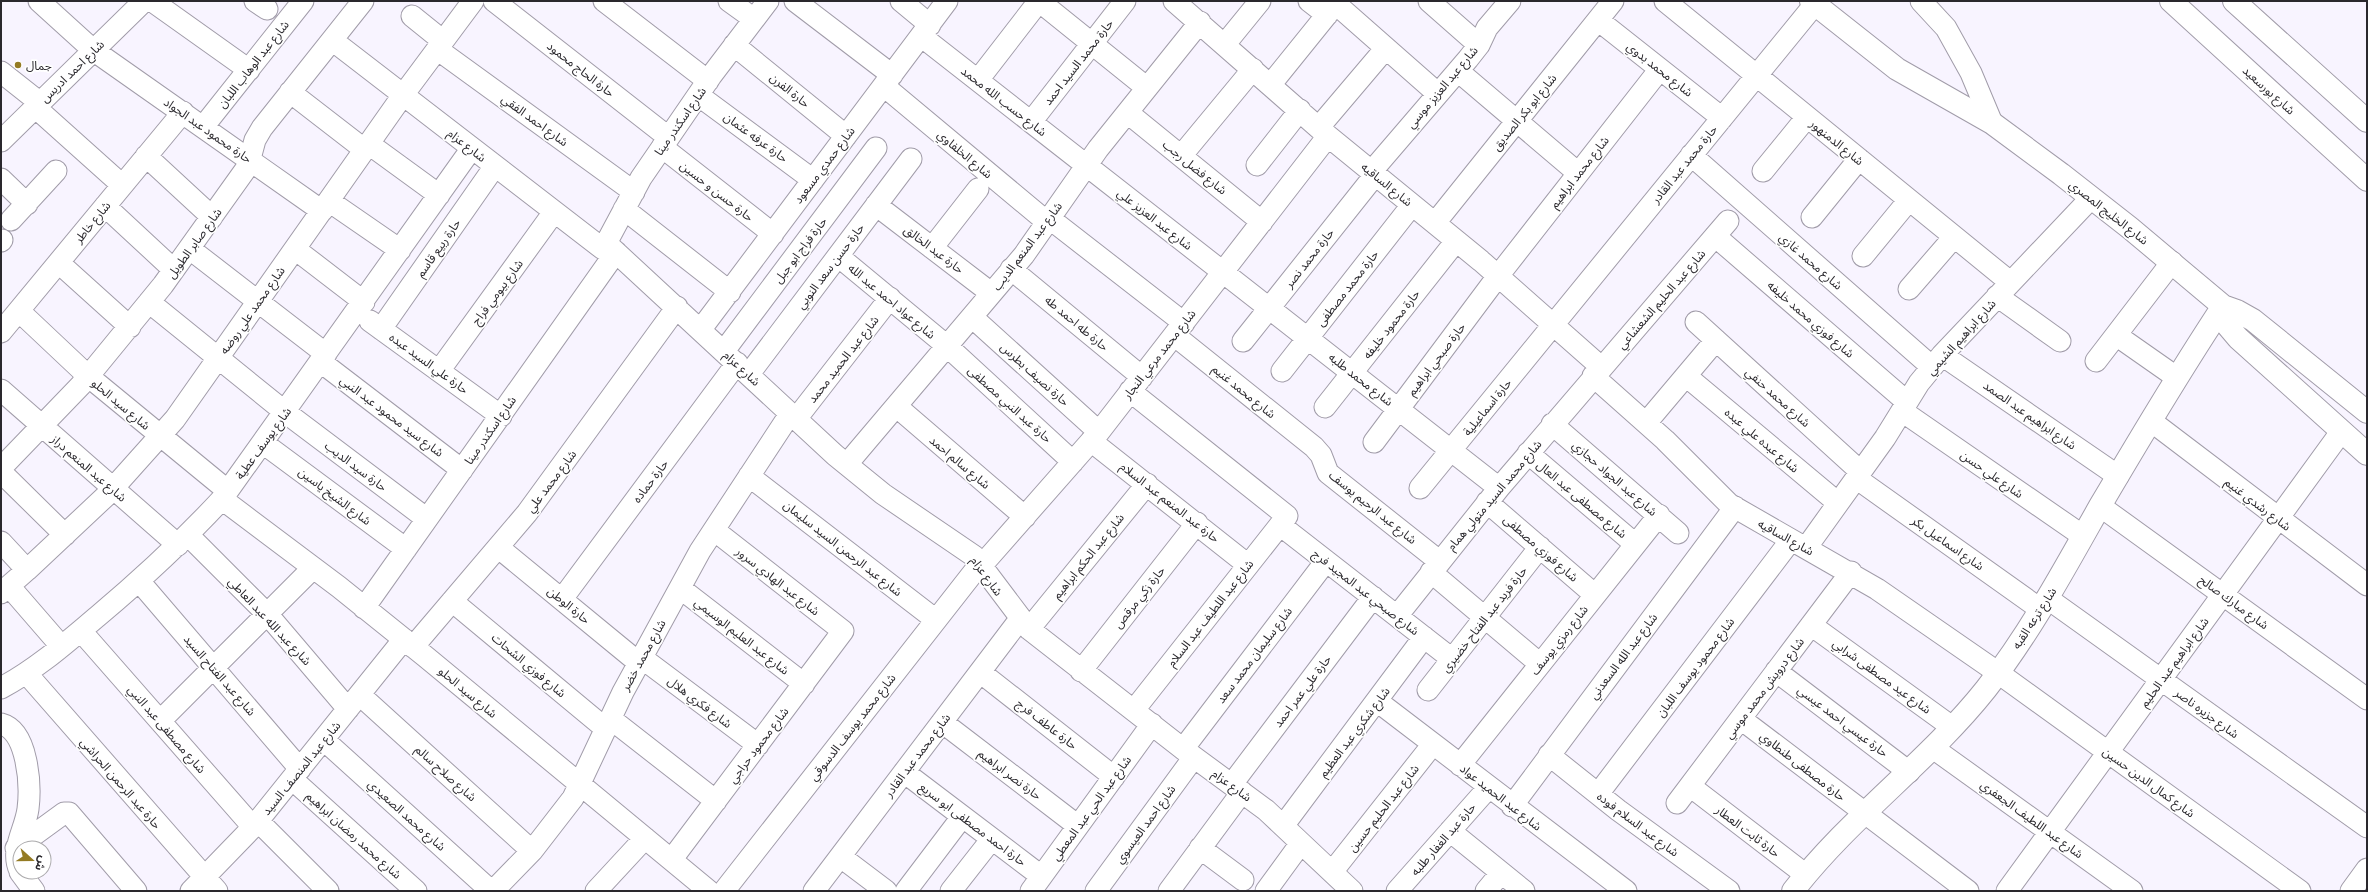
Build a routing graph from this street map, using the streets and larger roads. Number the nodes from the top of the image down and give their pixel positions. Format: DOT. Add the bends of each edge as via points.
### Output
graph roads {
  1 [pos="39,1"];
  2 [pos="144,1"];
  3 [pos="152,1"];
  4 [pos="304,1"];
  5 [pos="363,1"];
  6 [pos="473,1"];
  7 [pos="494,1"];
  8 [pos="604,1"];
  9 [pos="729,1"];
  10 [pos="768,1"];
  11 [pos="795,1"];
  12 [pos="900,1"];
  13 [pos="947,1"];
  14 [pos="1039,1"];
  15 [pos="1125,1"];
  16 [pos="1260,1"];
  17 [pos="1309,1"];
  18 [pos="1429,1"];
  19 [pos="1510,1"];
  20 [pos="1613,1"];
  21 [pos="1665,1"];
  22 [pos="1921,1"];
  23 [pos="2170,1"];
  24 [pos="2234,1"];
  25 [pos="1176,2"];
  26 [pos="1813,3"];
  27 [pos="1334,6"];
  28 [pos="412,16"];
  29 [pos="754,19"];
  30 [pos="1598,20"];
  31 [pos="1200,22"];
  32 [pos="925,30"];
  33 [pos="332,40"];
  34 [pos="1092,43"];
  35 [pos="440,44"];
  36 [pos="1225,44"];
  37 [pos="734,45"];
  38 [pos="1479,45"];
  39 [pos="1386,48"];
  40 [pos="93,50"];
  41 [pos="1253,69"];
  42 [pos="1660,69"];
  43 [pos="249,70"];
  44 [pos="1458,71"];
  45 [pos="1,72"];
  46 [pos="1756,76"];
  47 [pos="888,80"];
  48 [pos="978,80"];
  49 [pos="1271,84"];
  50 [pos="703,88"];
  51 [pos="1147,88"];
  52 [pos="290,92"];
  53 [pos="1437,93"];
  54 [pos="403,95"];
  55 [pos="37,105"];
  56 [pos="1300,110"];
  57 [pos="183,112"];
  58 [pos="1128,112"];
  59 [pos="1807,117"];
  60 [pos="1722,118"];
  61 [pos="1517,121"];
  62 [pos="2367,121"];
  63 [pos="1031,122"];
  64 [pos="1992,123"];
  65 [pos="203,127"];
  66 [pos="1324,132"];
  67 [pos="1,141"];
  68 [pos="842,141"];
  69 [pos="665,142"];
  70 [pos="367,147"];
  71 [pos="472,148"];
  72 [pos="876,148"];
  73 [pos="1690,155"];
  74 [pos="146,156"];
  75 [pos="1181,156"];
  76 [pos="911,158"];
  77 [pos="250,160"];
  78 [pos="1859,160"];
  79 [pos="1257,165"];
  80 [pos="495,166"];
  81 [pos="862,166"];
  82 [pos="1087,166"];
  83 [pos="56,171"];
  84 [pos="1763,171"];
  85 [pos="1373,173"];
  86 [pos="1578,173"];
  87 [pos="1,179"];
  88 [pos="814,180"];
  89 [pos="2367,180"];
  90 [pos="122,186"];
  91 [pos="978,189"];
  92 [pos="439,195"];
  93 [pos="2091,198"];
  94 [pos="629,200"];
  95 [pos="1908,200"];
  96 [pos="27,204"];
  97 [pos="876,205"];
  98 [pos="1412,205"];
  99 [pos="105,206"];
  100 [pos="326,206"];
  101 [pos="554,212"];
  102 [pos="212,217"];
  103 [pos="1812,217"];
  104 [pos="11,220"];
  105 [pos="1048,220"];
  106 [pos="1728,221"];
  107 [pos="1262,222"];
  108 [pos="1435,223"];
  109 [pos="773,234"];
  110 [pos="1715,236"];
  111 [pos="1954,237"];
  112 [pos="1456,241"];
  113 [pos="608,248"];
  114 [pos="932,248"];
  115 [pos="190,249"];
  116 [pos="295,249"];
  117 [pos="400,250"];
  118 [pos="838,256"];
  119 [pos="1863,256"];
  120 [pos="2172,262"];
  121 [pos="58,263"];
  122 [pos="1011,269"];
  123 [pos="174,270"];
  124 [pos="1223,272"];
  125 [pos="1498,276"];
  126 [pos="1909,289"];
  127 [pos="2004,289"];
  128 [pos="730,292"];
  129 [pos="991,293"];
  130 [pos="890,298"];
  131 [pos="259,300"];
  132 [pos="150,302"];
  133 [pos="2224,306"];
  134 [pos="360,307"];
  135 [pos="677,307"];
  136 [pos="1270,308"];
  137 [pos="19,311"];
  138 [pos="972,317"];
  139 [pos="1696,322"];
  140 [pos="1554,325"];
  141 [pos="130,327"];
  142 [pos="381,329"];
  143 [pos="701,329"];
  144 [pos="1179,329"];
  145 [pos="1,332"];
  146 [pos="2116,335"];
  147 [pos="1308,338"];
  148 [pos="1716,340"];
  149 [pos="1243,341"];
  150 [pos="2060,341"];
  151 [pos="947,346"];
  152 [pos="218,358"];
  153 [pos="324,358"];
  154 [pos="1937,361"];
  155 [pos="2096,361"];
  156 [pos="736,363"];
  157 [pos="439,371"];
  158 [pos="1282,371"];
  159 [pos="1352,372"];
  160 [pos="1597,372"];
  161 [pos="88,376"];
  162 [pos="1686,376"];
  163 [pos="2176,378"];
  164 [pos="1136,384"];
  165 [pos="1,390"];
  166 [pos="896,406"];
  167 [pos="1325,407"];
  168 [pos="1904,407"];
  169 [pos="1399,408"];
  170 [pos="285,412"];
  171 [pos="2367,412"];
  172 [pos="501,416"];
  173 [pos="793,416"];
  174 [pos="2150,421"];
  175 [pos="1646,423"];
  176 [pos="1552,424"];
  177 [pos="41,426"];
  178 [pos="2341,432"];
  179 [pos="160,436"];
  180 [pos="1095,436"];
  181 [pos="1374,442"];
  182 [pos="263,443"];
  183 [pos="1314,447"];
  184 [pos="1451,450"];
  185 [pos="1528,453"];
  186 [pos="2367,454"];
  187 [pos="1073,462"];
  188 [pos="847,464"];
  189 [pos="1,468"];
  190 [pos="462,470"];
  191 [pos="1,472"];
  192 [pos="1858,475"];
  193 [pos="749,476"];
  194 [pos="2118,476"];
  195 [pos="1148,484"];
  196 [pos="112,488"];
  197 [pos="1420,488"];
  198 [pos="225,495"];
  199 [pos="1493,495"];
  200 [pos="1838,503"];
  201 [pos="2100,506"];
  202 [pos="1735,507"];
  203 [pos="1658,515"];
  204 [pos="1025,517"];
  205 [pos="2278,519"];
  206 [pos="427,520"];
  207 [pos="1283,520"];
  208 [pos="1197,523"];
  209 [pos="714,530"];
  210 [pos="1678,533"];
  211 [pos="65,535"];
  212 [pos="2083,536"];
  213 [pos="183,540"];
  214 [pos="1,542"];
  215 [pos="1635,544"];
  216 [pos="1799,544"];
  217 [pos="1540,547"];
  218 [pos="499,548"];
  219 [pos="406,549"];
  220 [pos="1326,561"];
  221 [pos="981,564"];
  222 [pos="1248,565"];
  223 [pos="1435,567"];
  224 [pos="313,568"];
  225 [pos="27,570"];
  226 [pos="1851,572"];
  227 [pos="139,581"];
  228 [pos="2367,585"];
  229 [pos="680,588"];
  230 [pos="5,589"];
  231 [pos="1596,594"];
  232 [pos="2223,594"];
  233 [pos="1373,597"];
  234 [pos="562,599"];
  235 [pos="452,601"];
  236 [pos="2044,603"];
  237 [pos="364,608"];
  238 [pos="268,615"];
  239 [pos="1397,616"];
  240 [pos="1484,618"];
  241 [pos="936,620"];
  242 [pos="1024,624"];
  243 [pos="1811,625"];
  244 [pos="80,631"];
  245 [pos="843,631"];
  246 [pos="1424,637"];
  247 [pos="409,643"];
  248 [pos="61,646"];
  249 [pos="1452,659"];
  250 [pos="640,660"];
  251 [pos="1540,664"];
  252 [pos="214,668"];
  253 [pos="1081,670"];
  254 [pos="1776,671"];
  255 [pos="980,672"];
  256 [pos="1997,672"];
  257 [pos="27,674"];
  258 [pos="2161,680"];
  259 [pos="804,684"];
  260 [pos="1,688"];
  261 [pos="1428,690"];
  262 [pos="2367,699"];
  263 [pos="1377,701"];
  264 [pos="354,702"];
  265 [pos="1134,710"];
  266 [pos="1740,719"];
  267 [pos="160,721"];
  268 [pos="942,722"];
  269 [pos="1,724"];
  270 [pos="608,724"];
  271 [pos="1152,724"];
  272 [pos="1952,727"];
  273 [pos="324,740"];
  274 [pos="1434,744"];
  275 [pos="758,745"];
  276 [pos="1933,748"];
  277 [pos="2108,752"];
  278 [pos="1189,753"];
  279 [pos="1549,755"];
  280 [pos="1460,765"];
  281 [pos="904,772"];
  282 [pos="1909,772"];
  283 [pos="296,774"];
  284 [pos="1114,777"];
  285 [pos="580,785"];
  286 [pos="1690,786"];
  287 [pos="1489,787"];
  288 [pos="1237,788"];
  289 [pos="1598,794"];
  290 [pos="716,802"];
  291 [pos="1677,802"];
  292 [pos="1512,806"];
  293 [pos="1865,814"];
  294 [pos="962,817"];
  295 [pos="256,824"];
  296 [pos="1078,826"];
  297 [pos="1283,826"];
  298 [pos="2367,827"];
  299 [pos="1450,831"];
  300 [pos="2050,832"];
  301 [pos="645,838"];
  302 [pos="18,840"];
  303 [pos="27,840"];
  304 [pos="991,840"];
  305 [pos="1301,843"];
  306 [pos="1200,848"];
  307 [pos="532,851"];
  308 [pos="841,857"];
  309 [pos="672,859"];
  310 [pos="2367,869"];
  311 [pos="1332,872"];
  312 [pos="1501,873"];
  313 [pos="26,880"];
  314 [pos="1243,880"];
  315 [pos="1801,885"];
  316 [pos="204,887"];
  317 [pos="1034,887"];
  318 [pos="1349,890"];
  319 [pos="34,891"];
  320 [pos="136,891"];
  321 [pos="328,891"];
  322 [pos="416,891"];
  323 [pos="492,891"];
  324 [pos="596,891"];
  325 [pos="709,891"];
  326 [pos="724,891"];
  327 [pos="814,891"];
  328 [pos="886,891"];
  329 [pos="906,891"];
  330 [pos="951,891"];
  331 [pos="1096,891"];
  332 [pos="1169,891"];
  333 [pos="1266,891"];
  334 [pos="1397,891"];
  335 [pos="1486,891"];
  336 [pos="1524,891"];
  337 [pos="1626,891"];
  338 [pos="1728,891"];
  339 [pos="1968,891"];
  340 [pos="2007,891"];
  341 [pos="2132,891"];
  342 [pos="2300,891"];
  343 [pos="2351,891"];
  1 -- 40 [label="street, حارة محمود عبد الجواد"];
  2 -- 40 [label="street, شارع احمد ادريس"];
  3 -- 43 [label="street"];
  4 -- 43 [label="street, شارع عبد الوهاب اللبان"];
  5 -- 33 [label="street, شارع صابر الطويل"];
  6 -- 35 [label="street, شارع محمد علي روضه"];
  7 -- 69 [label="street, حارة الحاج محمود"];
  8 -- 50 [label="street, حارة عرفه عثمان"];
  9 -- 29 [label="street"];
  10 -- 29 [label="street, شارع اسكندر مينا"];
  11 -- 47 [label="street, شارع الخلفاوي"];
  12 -- 32 [label="street, شارع حسب الله محمد"];
  13 -- 32 [label="street, شارع حمدي مسعود"];
  14 -- 34 [label="street"];
  14 -- 48 [label="street"];
  15 -- 34 [label="street, حارة محمد السيد احمد"];
  16 -- 36 [label="street"];
  17 -- 27 [label="street"];
  18 -- 38 [label="street"];
  19 -- 38 [label="street, شارع عبد العزيز موسي" via="1487,28"];
  20 -- 30 [label="street, شارع ابو بكر الصديق"];
  21 -- 46 [label="street, شارع الدمنهور"];
  22 -- 64 [label="street" via="1946,28 1972,73"];
  23 -- 89 [label="street, شارع بورسعيد"];
  24 -- 62 [label="street"];
  25 -- 31 [label="street, شارع الساقيه"];
  26 -- 46 [label="street, حارة محمد عبد القادر"];
  26 -- 64 [label="street, شارع الخليج المصري" via="1897,69"];
  27 -- 39 [label="street"];
  27 -- 49 [label="street"];
  28 -- 35 [label="street, شارع احمد الفقي"];
  29 -- 37 [label="street, شارع اسكندر مينا"];
  30 -- 42 [label="street, شارع محمد بدوي"];
  30 -- 61 [label="street, شارع ابو بكر الصديق"];
  31 -- 36 [label="street, شارع الساقيه"];
  31 -- 51 [label="street, شارع عبد المنعم الديب"];
  32 -- 47 [label="street, شارع حمدي مسعود"];
  32 -- 48 [label="street, شارع حسب الله محمد"];
  33 -- 52 [label="street, شارع صابر الطويل"];
  33 -- 54 [label="street, شارع عزام"];
  34 -- 51 [label="street"];
  34 -- 63 [label="street, حارة محمد السيد احمد"];
  35 -- 54 [label="street, شارع محمد علي روضه"];
  35 -- 94 [label="street, شارع احمد الفقي"];
  36 -- 41 [label="street, شارع الساقيه"];
  37 -- 50 [label="street, شارع اسكندر مينا"];
  37 -- 68 [label="street, حارة الفرن"];
  38 -- 44 [label="street, شارع عبد العزيز موسي"];
  39 -- 53 [label="street"];
  39 -- 66 [label="street, شارع محمد مرعي النجار"];
  40 -- 55 [label="street, شارع احمد ادريس"];
  40 -- 57 [label="street, حارة محمود عبد الجواد"];
  41 -- 49 [label="street, شارع الساقيه"];
  41 -- 75 [label="street"];
  42 -- 60 [label="street, شارع محمد بدوي"];
  42 -- 86 [label="street, شارع محمد ابراهيم"];
  43 -- 65 [label="street, شارع عبد الوهاب اللبان"];
  44 -- 53 [label="street, شارع عبد العزيز موسي"];
  44 -- 61 [label="street"];
  45 -- 55 [label="street"];
  46 -- 59 [label="street, شارع الدمنهور"];
  46 -- 60 [label="street, حارة محمد عبد القادر"];
  47 -- 68 [label="street, شارع حمدي مسعود"];
  47 -- 105 [label="street, شارع الخلفاوي"];
  48 -- 63 [label="street, شارع حسب الله محمد"];
  49 -- 56 [label="street, شارع الساقيه"];
  50 -- 69 [label="street, شارع اسكندر مينا"];
  50 -- 88 [label="street, حارة عرفه عثمان"];
  51 -- 58 [label="street, شارع عبد المنعم الديب"];
  52 -- 70 [label="street"];
  52 -- 77 [label="street, شارع صابر الطويل" via="262,128 255,140"];
  53 -- 85 [label="street, شارع عبد العزيز موسي"];
  54 -- 70 [label="street, شارع محمد علي روضه"];
  54 -- 71 [label="street, شارع عزام"];
  55 -- 67 [label="street, شارع احمد ادريس"];
  55 -- 90 [label="street"];
  56 -- 66 [label="street, شارع الساقيه"];
  56 -- 79 [label="street"];
  57 -- 65 [label="street, حارة محمود عبد الجواد"];
  57 -- 74 [label="street, شارع خاطر"];
  58 -- 75 [label="street, شارع فضل رجب"];
  58 -- 82 [label="street, شارع عبد المنعم الديب"];
  59 -- 78 [label="street, شارع الدمنهور"];
  59 -- 84 [label="street"];
  60 -- 73 [label="street, حارة محمد عبد القادر"];
  61 -- 86 [label="street"];
  61 -- 108 [label="street, شارع ابو بكر الصديق"];
  63 -- 82 [label="street, شارع حسب الله محمد"];
  64 -- 93 [label="street, شارع الخليج المصري"];
  65 -- 77 [label="street, حارة محمود عبد الجواد"];
  66 -- 85 [label="street, شارع الساقيه"];
  66 -- 107 [label="street, شارع محمد مرعي النجار"];
  68 -- 81 [label="street, حارة الفرن"];
  68 -- 88 [label="street, شارع حمدي مسعود"];
  69 -- 94 [label="street, شارع اسكندر مينا"];
  69 -- 109 [label="street, حارة حسن و حسين"];
  70 -- 92 [label="street"];
  70 -- 100 [label="street, شارع محمد علي روضه"];
  71 -- 80 [label="street, شارع عزام"];
  71 -- 92 [label="street, شارع يوسف عطية"];
  72 -- 81 [label="street, حارة فراج ابو جبل"];
  73 -- 140 [label="street, حارة محمد عبد القادر"];
  73 -- 154 [label="street, شارع محمد غازي"];
  74 -- 90 [label="street, شارع خاطر"];
  74 -- 102 [label="street"];
  75 -- 107 [label="street, شارع فضل رجب"];
  76 -- 97 [label="street, حارة حسن سعد النوبي"];
  77 -- 100 [label="street, حارة محمود عبد الجواد"];
  77 -- 102 [label="street, شارع صابر الطويل"];
  78 -- 95 [label="street, شارع الدمنهور"];
  78 -- 103 [label="street"];
  80 -- 101 [label="street, شارع عزام"];
  80 -- 142 [label="street, حارة ربيع قاسم"];
  81 -- 156 [label="street, حارة فراج ابو جبل"];
  82 -- 105 [label="street, شارع عبد المنعم الديب"];
  82 -- 124 [label="street, شارع عبد العزيز علي"];
  83 -- 96 [label="street"];
  85 -- 98 [label="street, شارع الساقيه"];
  85 -- 136 [label="street, حارة محمد نصر"];
  86 -- 125 [label="street, شارع محمد ابراهيم"];
  87 -- 96 [label="street"];
  88 -- 109 [label="street, شارع حمدي مسعود"];
  90 -- 99 [label="street, شارع خاطر"];
  91 -- 114 [label="street"];
  92 -- 117 [label="street, شارع يوسف عطية"];
  93 -- 120 [label="street, شارع الخليج المصري"];
  93 -- 127 [label="street, شارع ابراهيم الشيمي"];
  94 -- 113 [label="street, شارع اسكندر مينا"];
  94 -- 128 [label="street, شارع احمد الفقي"];
  95 -- 111 [label="street, شارع الدمنهور"];
  95 -- 119 [label="street"];
  96 -- 104 [label="street"];
  97 -- 114 [label="street, حارة عبد الخالق"];
  97 -- 118 [label="street, حارة حسن سعد النوبي"];
  98 -- 108 [label="street, شارع الساقيه"];
  98 -- 147 [label="street, حارة محمد مصطفى"];
  99 -- 121 [label="street, شارع خاطر"];
  99 -- 123 [label="street"];
  100 -- 116 [label="street, شارع محمد علي روضه"];
  100 -- 117 [label="street, حارة محمود عبد الجواد"];
  101 -- 113 [label="street, شارع عزام"];
  101 -- 157 [label="street, شارع بيومي فراج"];
  102 -- 115 [label="street, شارع صابر الطويل"];
  105 -- 122 [label="street, شارع عبد المنعم الديب"];
  105 -- 144 [label="street, شارع الخلفاوي"];
  106 -- 110 [label="street, شارع عبد الحليم الشعشاعي"];
  107 -- 124 [label="street, شارع محمد مرعي النجار"];
  108 -- 112 [label="street, شارع الساقيه"];
  109 -- 128 [label="street, شارع حمدي مسعود"];
  110 -- 160 [label="street, شارع عبد الحليم الشعشاعي"];
  110 -- 168 [label="street, شارع فوزي محمد خليفه"];
  111 -- 126 [label="street"];
  111 -- 127 [label="street, شارع الدمنهور"];
  112 -- 125 [label="street, شارع الساقيه"];
  112 -- 159 [label="street, حارة محمود خليفه"];
  113 -- 135 [label="street, شارع عزام"];
  113 -- 172 [label="street, شارع اسكندر مينا"];
  114 -- 129 [label="street, حارة عبد الخالق"];
  115 -- 123 [label="street, شارع صابر الطويل"];
  115 -- 131 [label="street, شارع سيد محمود عبد النبي"];
  116 -- 131 [label="street, شارع محمد علي روضه"];
  116 -- 134 [label="street, حارة علي السيد عبده"];
  117 -- 134 [label="street, شارع يوسف عطية"];
  118 -- 130 [label="street, شارع عواد احمد عبد الله"];
  118 -- 156 [label="street, حارة حسن سعد النوبي"];
  120 -- 133 [label="street, شارع الخليج المصري"];
  120 -- 146 [label="street"];
  121 -- 137 [label="street, شارع خاطر"];
  121 -- 141 [label="street"];
  122 -- 129 [label="street, شارع عبد المنعم الديب"];
  122 -- 164 [label="street, حارة طه احمد طه"];
  123 -- 132 [label="street, شارع صابر الطويل"];
  124 -- 136 [label="street, شارع محمد طلبه"];
  124 -- 144 [label="street, شارع محمد مرعي النجار"];
  125 -- 140 [label="street, شارع الساقيه"];
  125 -- 169 [label="street, حارة صبحي ابراهيم"];
  127 -- 150 [label="street"];
  127 -- 154 [label="street, شارع ابراهيم الشيمي"];
  128 -- 143 [label="street, شارع حمدي مسعود"];
  129 -- 138 [label="street, شارع عبد المنعم الديب"];
  130 -- 151 [label="street, شارع عواد احمد عبد الله"];
  130 -- 173 [label="street, شارع عبد الحميد محمد"];
  131 -- 152 [label="street, شارع محمد علي روضه"];
  131 -- 153 [label="street, شارع سيد محمود عبد النبي"];
  132 -- 141 [label="street, شارع صابر الطويل"];
  132 -- 152 [label="street, حارة سيد الديب"];
  133 -- 163 [label="street, شارع ترعه القبه"];
  133 -- 171 [label="street, شارع الخليج المصري" via="2253,320"];
  133 -- 178 [label="street" via="2227,325 2238,338"];
  134 -- 142 [label="street, حارة علي السيد عبده"];
  134 -- 153 [label="street, شارع يوسف عطية"];
  135 -- 143 [label="street, شارع عزام"];
  135 -- 218 [label="street, شارع محمد علي" via="551,482"];
  136 -- 147 [label="street, شارع محمد طلبه"];
  136 -- 149 [label="street, حارة محمد نصر"];
  137 -- 145 [label="street, شارع خاطر"];
  137 -- 161 [label="street, شارع سيد الحلو"];
  138 -- 151 [label="street, شارع عبد المنعم الديب"];
  138 -- 180 [label="street, حارة نصيف بطرس"];
  139 -- 148 [label="street, شارع محمد حنفي"];
  140 -- 160 [label="street, شارع الساقيه"];
  140 -- 184 [label="street, حارة اسماعيلية"];
  141 -- 161 [label="street, شارع صابر الطويل"];
  142 -- 157 [label="street, حارة علي السيد عبده"];
  143 -- 156 [label="street, شارع عزام"];
  144 -- 164 [label="street, شارع محمد مرعي النجار"];
  144 -- 183 [label="street, شارع محمد غنيم"];
  146 -- 155 [label="street"];
  146 -- 163 [label="street"];
  147 -- 158 [label="street, حارة محمد مصطفى"];
  147 -- 159 [label="street, شارع محمد طلبه"];
  148 -- 162 [label="street"];
  148 -- 192 [label="street, شارع محمد حنفي"];
  151 -- 166 [label="street, شارع عبد المنعم الديب"];
  151 -- 187 [label="street, حارة عبد النبي مصطفى"];
  152 -- 170 [label="street, حارة سيد الديب"];
  152 -- 179 [label="street, شارع محمد علي روضه"];
  153 -- 170 [label="street, شارع يوسف عطية"];
  153 -- 190 [label="street, شارع سيد محمود عبد النبي"];
  154 -- 168 [label="street, شارع ابراهيم الشيمي"];
  154 -- 194 [label="street, شارع ابراهيم عبد الصمد"];
  156 -- 173 [label="street, شارع عزام"];
  156 -- 234 [label="street, حارة حماده"];
  157 -- 172 [label="street, حارة علي السيد عبده"];
  159 -- 167 [label="street, حارة محمود خليفه"];
  159 -- 169 [label="street, شارع محمد طلبه"];
  160 -- 175 [label="street, شارع الساقيه"];
  160 -- 176 [label="street, شارع محمد السيد متولي همام"];
  161 -- 177 [label="street, شارع صابر الطويل"];
  161 -- 179 [label="street, شارع سيد الحلو"];
  162 -- 175 [label="street"];
  162 -- 200 [label="street, شارع عبده علي عبده"];
  163 -- 174 [label="street, شارع ترعه القبه"];
  164 -- 180 [label="street, شارع محمد مرعي النجار"];
  164 -- 207 [label="street, شارع صبحي عبد المجيد فرج"];
  165 -- 177 [label="street, شارع عبد المنعم دراز"];
  166 -- 188 [label="street, شارع عبد المنعم الديب"];
  166 -- 204 [label="street, شارع سالم احمد"];
  168 -- 192 [label="street, شارع ابراهيم الشيمي"];
  168 -- 212 [label="street, شارع علي حسن"];
  169 -- 181 [label="street, حارة صبحي ابراهيم"];
  169 -- 184 [label="street, شارع محمد طلبه"];
  170 -- 182 [label="street, شارع يوسف عطية"];
  170 -- 206 [label="street, حارة سيد الديب"];
  172 -- 190 [label="street, شارع اسكندر مينا"];
  173 -- 188 [label="street, شارع عزام"];
  173 -- 193 [label="street, شارع محمد خضر"];
  174 -- 194 [label="street, شارع ترعه القبه"];
  174 -- 205 [label="street, شارع رشدي غنيم"];
  175 -- 202 [label="street, شارع الساقيه"];
  176 -- 185 [label="street, شارع محمد السيد متولي همام"];
  176 -- 203 [label="street, شارع عبد الجواد حجازي"];
  177 -- 189 [label="street, شارع صابر الطويل"];
  177 -- 196 [label="street, شارع عبد المنعم دراز"];
  178 -- 186 [label="street"];
  178 -- 205 [label="street, شارع ابراهيم عبد الحليم"];
  179 -- 196 [label="street, شارع محمد علي روضه"];
  179 -- 198 [label="street, شارع سيد الحلو"];
  180 -- 187 [label="street, شارع محمد مرعي النجار"];
  180 -- 195 [label="street, حارة عبد المنعم عبد السلام"];
  182 -- 198 [label="street, شارع يوسف عطية"];
  182 -- 219 [label="street, شارع الشيخ ياسين"];
  183 -- 223 [label="street, شارع عبد الرحيم يوسف" via="1321,455 1328,473"];
  184 -- 197 [label="street, حارة اسماعيلية"];
  184 -- 199 [label="street, شارع محمد طلبه"];
  185 -- 199 [label="street, شارع محمد السيد متولي همام"];
  185 -- 215 [label="street, شارع مصطفى عبد العال"];
  187 -- 204 [label="street, شارع محمد مرعي النجار"];
  188 -- 221 [label="street, شارع عزام" via="907,512 968,551"];
  190 -- 206 [label="street, شارع اسكندر مينا"];
  191 -- 211 [label="street"];
  192 -- 200 [label="street, شارع ابراهيم الشيمي"];
  192 -- 236 [label="street, شارع اسماعيل بكر"];
  193 -- 209 [label="street, شارع محمد خضر"];
  193 -- 241 [label="street, شارع عبد الرحمن السيد سليمان"];
  194 -- 201 [label="street, شارع ترعه القبه"];
  195 -- 208 [label="street, حارة عبد المنعم عبد السلام"];
  195 -- 242 [label="street, شارع عبد الحكم ابراهيم"];
  196 -- 211 [label="street, شارع محمد علي روضه"];
  196 -- 213 [label="street, شارع عبد المنعم دراز"];
  198 -- 213 [label="street, شارع يوسف عطية"];
  198 -- 224 [label="street, شارع سيد الحلو"];
  199 -- 217 [label="street, شارع فوزي مصطفى"];
  199 -- 223 [label="street, شارع محمد السيد متولي همام"];
  200 -- 216 [label="street, شارع ابراهيم الشيمي"];
  201 -- 212 [label="street, شارع ترعه القبه"];
  201 -- 232 [label="street, شارع مبارك صالح"];
  202 -- 216 [label="street, شارع الساقيه"];
  202 -- 279 [label="street, شارع عبد الله السعدني"];
  203 -- 210 [label="street, شارع عبد الجواد حجازي"];
  203 -- 215 [label="street, شارع رمزي يوسف"];
  204 -- 221 [label="street, شارع محمد مرعي النجار"];
  205 -- 228 [label="street, شارع رشدي غنيم"];
  205 -- 232 [label="street, شارع ابراهيم عبد الحليم"];
  206 -- 219 [label="street, شارع اسكندر مينا"];
  207 -- 220 [label="street, شارع صبحي عبد المجيد فرج"];
  207 -- 222 [label="street, شارع عبد اللطيف عبد السلام"];
  208 -- 222 [label="street, حارة عبد المنعم عبد السلام"];
  208 -- 253 [label="street, حارة زكي مرقص"];
  209 -- 229 [label="street, شارع محمد خضر"];
  209 -- 245 [label="street, شارع عبد الهادي سرور"];
  211 -- 225 [label="street, شارع محمد علي روضه"];
  212 -- 236 [label="street, شارع ترعه القبه"];
  213 -- 227 [label="street, شارع يوسف عطية"];
  213 -- 238 [label="street, شارع عبد الله عبد العاطي"];
  214 -- 225 [label="street"];
  215 -- 231 [label="street, شارع رمزي يوسف"];
  216 -- 226 [label="street, شارع الساقيه"];
  216 -- 289 [label="street, شارع محمود يوسف اللبان"];
  217 -- 231 [label="street, شارع فوزي مصطفى"];
  217 -- 240 [label="street, حارة فريد عبد الفتاح خضيري"];
  218 -- 234 [label="street, حارة الوطن"];
  218 -- 235 [label="street, شارع محمد علي"];
  219 -- 237 [label="street, شارع اسكندر مينا"];
  220 -- 233 [label="street, شارع صبحي عبد المجيد فرج"];
  220 -- 278 [label="street, شارع سليمان محمد سعد"];
  221 -- 241 [label="street, شارع محمد يوسف الدسوقي"];
  221 -- 242 [label="street, شارع عزام"];
  222 -- 265 [label="street, شارع عبد اللطيف عبد السلام"];
  223 -- 239 [label="street, شارع محمد السيد متولي همام"];
  223 -- 240 [label="street, شارع عبد الرحيم يوسف"];
  224 -- 237 [label="street, شارع سيد الحلو"];
  224 -- 238 [label="street"];
  225 -- 230 [label="street, شارع محمد علي روضه"];
  226 -- 243 [label="street, شارع درويش محمد موسي"];
  226 -- 256 [label="street, شارع الساقيه"];
  227 -- 244 [label="street, شارع يوسف عطية"];
  227 -- 252 [label="street, شارع عبد الفتاح السيد"];
  229 -- 250 [label="street, شارع محمد خضر"];
  229 -- 259 [label="street, شارع عبد العليم الوسيمي"];
  230 -- 248 [label="street"];
  231 -- 251 [label="street, شارع رمزي يوسف"];
  232 -- 258 [label="street, شارع ابراهيم عبد الحليم"];
  232 -- 262 [label="street, شارع مبارك صالح"];
  233 -- 239 [label="street, شارع صبحي عبد المجيد فرج"];
  233 -- 288 [label="street, حارة علي عمر احمد"];
  234 -- 250 [label="street, حارة الوطن"];
  235 -- 247 [label="street, شارع محمد علي"];
  235 -- 270 [label="street, شارع فوزي الشحات"];
  236 -- 256 [label="street, شارع ترعه القبه"];
  236 -- 258 [label="street, شارع جزيره ناصر"];
  237 -- 247 [label="street, شارع سيد الحلو"];
  238 -- 252 [label="street"];
  238 -- 264 [label="street, شارع عبد الله عبد العاطي"];
  239 -- 246 [label="street, شارع صبحي عبد المجيد فرج"];
  240 -- 249 [label="street, حارة فريد عبد الفتاح خضيري"];
  240 -- 251 [label="street, شارع عبد الرحيم يوسف"];
  241 -- 326 [label="street, شارع محمد يوسف الدسوقي"];
  242 -- 253 [label="street, شارع عزام"];
  242 -- 255 [label="street, شارع محمد عبد القادر"];
  243 -- 254 [label="street, شارع درويش محمد موسي"];
  243 -- 272 [label="street, شارع عيد مصطفى شرابي"];
  244 -- 248 [label="street, شارع يوسف عطية"];
  244 -- 267 [label="street, شارع مصطفى عبد النبي"];
  245 -- 259 [label="street, شارع محمود حراجي"];
  246 -- 249 [label="street, شارع صبحي عبد المجيد فرج"];
  246 -- 263 [label="street, شارع شكري عبد العظيم"];
  247 -- 264 [label="street, شارع عبد المنصف السيد"];
  247 -- 285 [label="street, شارع سيد الحلو"];
  248 -- 257 [label="street, شارع يوسف عطية"];
  249 -- 261 [label="street, حارة فريد عبد الفتاح خضيري"];
  250 -- 270 [label="street, شارع محمد خضر"];
  250 -- 275 [label="street, شارع فكري هلال"];
  251 -- 280 [label="street, شارع رمزي يوسف"];
  252 -- 267 [label="street"];
  252 -- 283 [label="street, شارع عبد الفتاح السيد"];
  253 -- 265 [label="street, شارع عزام"];
  254 -- 266 [label="street, شارع درويش محمد موسي"];
  254 -- 282 [label="street, حارة عيسي احمد عيسي"];
  255 -- 268 [label="street, شارع محمد عبد القادر"];
  255 -- 284 [label="street, حارة عاطف فرج"];
  256 -- 272 [label="street, شارع ترعه القبه" via="1986,689"];
  256 -- 277 [label="street, شارع كمال الدين حسين"];
  257 -- 260 [label="street, شارع يوسف عطية"];
  257 -- 316 [label="street, حارة عبد الرحمن الحراشي"];
  258 -- 277 [label="street, شارع ابراهيم عبد الحليم"];
  258 -- 298 [label="street, شارع جزيره ناصر"];
  259 -- 275 [label="street, شارع محمود حراجي"];
  263 -- 274 [label="street, شارع عبد الحميد عواد"];
  263 -- 297 [label="street, شارع شكري عبد العظيم"];
  264 -- 273 [label="street, شارع عبد المنصف السيد"];
  264 -- 307 [label="street, شارع صلاح سالم"];
  265 -- 271 [label="street, شارع عزام"];
  266 -- 286 [label="street, شارع درويش محمد موسي"];
  266 -- 293 [label="street, حارة مصطفى طنطاوي"];
  267 -- 295 [label="street, شارع مصطفى عبد النبي"];
  268 -- 281 [label="street, شارع محمد عبد القادر"];
  268 -- 296 [label="street, حارة نصر ابراهيم"];
  269 -- 302 [label="street" via="7,725 16,733 24,750 28,779 28,809"];
  270 -- 285 [label="street, شارع محمد خضر"];
  270 -- 290 [label="street, شارع فوزي الشحات"];
  271 -- 278 [label="street, شارع عزام"];
  271 -- 284 [label="street, شارع عبد الحي عبد المعطي"];
  272 -- 276 [label="street, شارع ترعه القبه"];
  273 -- 283 [label="street, شارع عبد المنصف السيد"];
  273 -- 323 [label="street, شارع محمد الصعيدي"];
  274 -- 280 [label="street, شارع عبد الحميد عواد"];
  274 -- 311 [label="street, شارع عبد الحليم حسين"];
  275 -- 290 [label="street, شارع محمود حراجي"];
  276 -- 282 [label="street, شارع ترعه القبه"];
  276 -- 300 [label="street, شارع عبد اللطيف الجعفري"];
  277 -- 300 [label="street, شارع ابراهيم عبد الحليم"];
  277 -- 342 [label="street, شارع كمال الدين حسين"];
  278 -- 288 [label="street, شارع عزام"];
  278 -- 331 [label="street, شارع احمد العيسوي"];
  279 -- 289 [label="street, شارع عبد السلام فوده"];
  279 -- 292 [label="street, شارع عبد الله السعدني"];
  280 -- 287 [label="street, شارع عبد الحميد عواد"];
  281 -- 294 [label="street, حارة احمد مصطفى ابو سريع"];
  281 -- 308 [label="street, شارع محمد عبد القادر"];
  282 -- 293 [label="street, شارع ترعه القبه"];
  283 -- 295 [label="street, شارع عبد المنصف السيد"];
  283 -- 322 [label="street, شارع محمد رمضان ابراهيم"];
  284 -- 296 [label="street, شارع عبد الحي عبد المعطي"];
  285 -- 301 [label="street, شارع سيد الحلو"];
  285 -- 307 [label="street, شارع محمد خضر"];
  286 -- 291 [label="street, شارع درويش محمد موسي"];
  286 -- 315 [label="street, حارة ثابت العطار"];
  287 -- 292 [label="street, شارع عبد الحميد عواد"];
  287 -- 299 [label="street, حارة عبد الغفار طلبه"];
  288 -- 297 [label="street, شارع عزام"];
  288 -- 306 [label="street, حارة علي عمر احمد"];
  289 -- 338 [label="street, شارع عبد السلام فوده"];
  290 -- 309 [label="street, شارع محمود حراجي"];
  292 -- 337 [label="street, شارع عبد الحميد عواد"];
  293 -- 315 [label="street, شارع ترعه القبه" via="1834,844"];
  293 -- 339 [label="street, حارة مصطفى طنطاوي"];
  294 -- 304 [label="street, حارة احمد مصطفى ابو سريع"];
  294 -- 329 [label="street"];
  295 -- 316 [label="street, شارع عبد المنصف السيد"];
  295 -- 321 [label="street, شارع مصطفى عبد النبي"];
  296 -- 317 [label="street, شارع عبد الحي عبد المعطي"];
  297 -- 305 [label="street, شارع عزام"];
  299 -- 312 [label="street"];
  299 -- 334 [label="street, حارة عبد الغفار طلبه"];
  300 -- 340 [label="street, شارع ابراهيم عبد الحليم"];
  300 -- 341 [label="street, شارع عبد اللطيف الجعفري"];
  301 -- 309 [label="street, شارع سيد الحلو"];
  301 -- 324 [label="street"];
  303 -- 320 [label="street" via="64,813 68,813"];
  304 -- 317 [label="street, حارة احمد مصطفى ابو سريع"];
  304 -- 330 [label="street"];
  305 -- 311 [label="street, شارع عزام"];
  305 -- 333 [label="street"];
  306 -- 314 [label="street"];
  306 -- 332 [label="street, حارة علي عمر احمد"];
  307 -- 323 [label="street, شارع محمد خضر"];
  308 -- 327 [label="street, شارع محمد عبد القادر"];
  308 -- 328 [label="street"];
  309 -- 325 [label="street, شارع سيد الحلو"];
  310 -- 343 [label="street"];
  311 -- 318 [label="street, شارع عزام"];
  312 -- 335 [label="street"];
  312 -- 336 [label="street"];
  313 -- 319 [label="street"];
}
